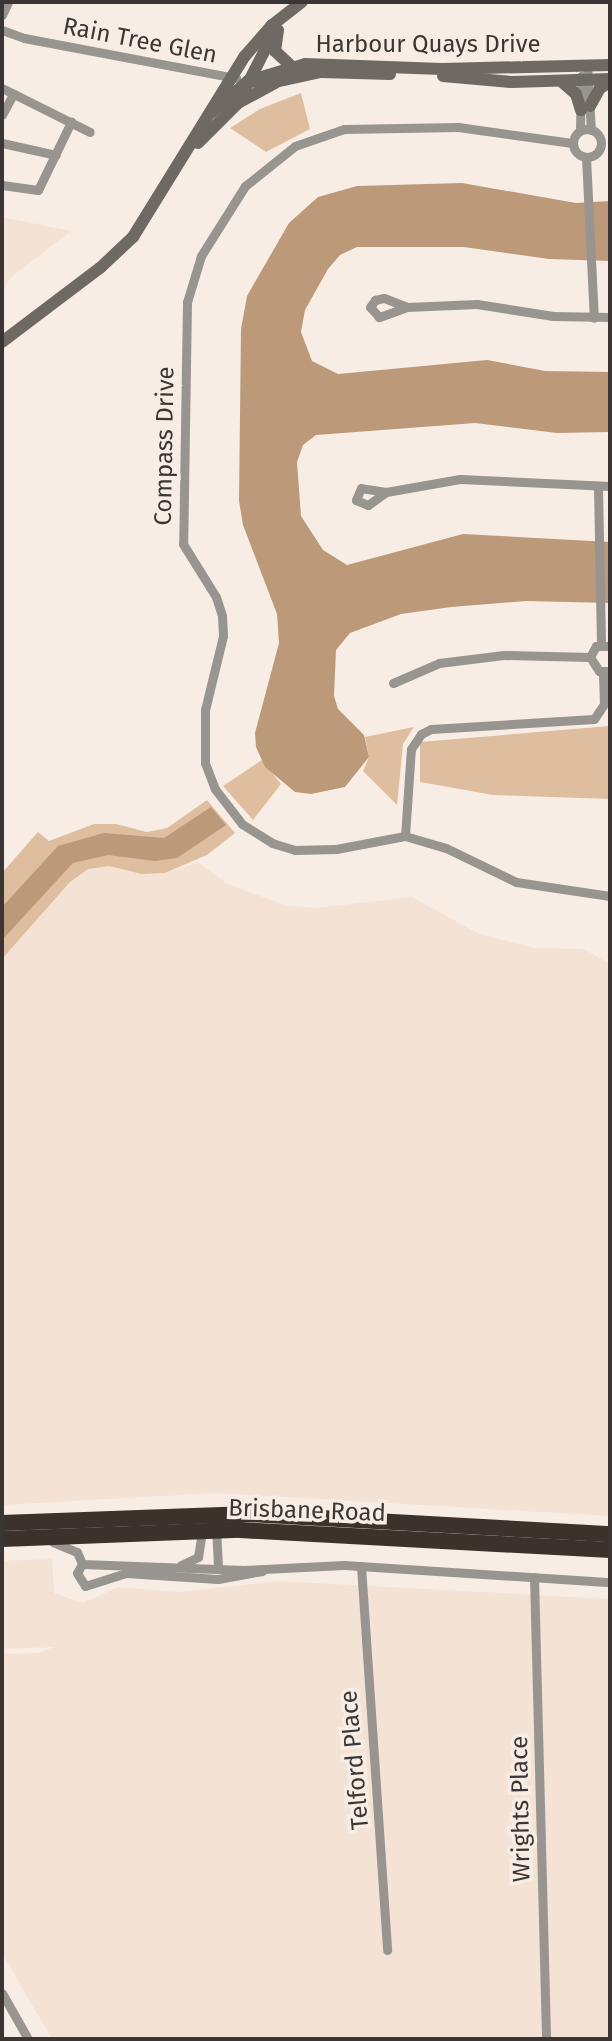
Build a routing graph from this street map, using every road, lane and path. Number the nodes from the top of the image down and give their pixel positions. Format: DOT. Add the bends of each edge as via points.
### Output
graph roads {
  1 [pos="8,2"];
  2 [pos="297,5"];
  3 [pos="2,15"];
  4 [pos="279,27"];
  5 [pos="2,30"];
  6 [pos="584,65"];
  7 [pos="610,65"];
  8 [pos="292,67"];
  9 [pos="230,77"];
  10 [pos="585,80"];
  11 [pos="248,81"];
  12 [pos="560,81"];
  13 [pos="610,81"];
  14 [pos="275,82"];
  15 [pos="2,88"];
  16 [pos="12,94"];
  17 [pos="238,103"];
  18 [pos="585,108"];
  19 [pos="2,115"];
  20 [pos="208,116"];
  21 [pos="71,122"];
  22 [pos="580,130"];
  23 [pos="591,130"];
  24 [pos="90,132"];
  25 [pos="605,142"];
  26 [pos="2,143"];
  27 [pos="572,143"];
  28 [pos="187,152"];
  29 [pos="56,155"];
  30 [pos="586,157"];
  31 [pos="2,185"];
  32 [pos="407,307"];
  33 [pos="610,317"];
  34 [pos="594,318"];
  35 [pos="2,342"];
  36 [pos="610,486"];
  37 [pos="598,487"];
  38 [pos="386,492"];
  39 [pos="606,645"];
  40 [pos="590,657"];
  41 [pos="607,672"];
  42 [pos="393,683"];
  43 [pos="405,836"];
  44 [pos="610,896"];
  45 [pos="2,1523"];
  46 [pos="209,1523"];
  47 [pos="610,1534"];
  48 [pos="29,1537"];
  49 [pos="2,1539"];
  50 [pos="610,1550"];
  51 [pos="82,1564"];
  52 [pos="159,1566"];
  53 [pos="361,1566"];
  54 [pos="218,1567"];
  55 [pos="267,1569"];
  56 [pos="534,1577"];
  57 [pos="200,1578"];
  58 [pos="610,1582"];
  59 [pos="387,1950"];
  60 [pos="2,1993"];
  61 [pos="28,2039"];
  62 [pos="546,2039"];
  1 -- 3 [label="street"];
  2 -- 4 [label="street"];
  2 -- 9 [label="street" via="264,33"];
  4 -- 8 [label="street" via="275,51"];
  4 -- 11 [label="street" via="261,50"];
  5 -- 9 [label="street, Rain Tree Glen"];
  6 -- 7 [label="street, Harbour Quays Drive"];
  6 -- 8 [label="street, Harbour Quays Drive" via="442,69 331,62"];
  6 -- 10 [label="street"];
  8 -- 11 [label="street, Harbour Quays Drive"];
  9 -- 11 [label="street, Rain Tree Glen"];
  9 -- 20 [label="street"];
  10 -- 12 [label="street, Harbour Quays Drive"];
  10 -- 13 [label="street, Harbour Quays Drive"];
  10 -- 18 [label="street"];
  11 -- 14 [label="street, Harbour Quays Drive"];
  11 -- 17 [label="street"];
  11 -- 20 [label="street, Harbour Quays Drive"];
  12 -- 14 [label="street, Harbour Quays Drive" via="333,71"];
  12 -- 18 [label="street"];
  13 -- 18 [label="street"];
  14 -- 17 [label="street"];
  15 -- 16 [label="street"];
  16 -- 19 [label="street"];
  16 -- 21 [label="street"];
  17 -- 28 [label="street"];
  18 -- 22 [label="street"];
  18 -- 23 [label="street"];
  20 -- 28 [label="street"];
  21 -- 24 [label="street"];
  21 -- 29 [label="street"];
  22 -- 23 [label="street"];
  22 -- 27 [label="street"];
  23 -- 25 [label="street"];
  25 -- 30 [label="street"];
  26 -- 29 [label="street"];
  27 -- 30 [label="street" via="576,153"];
  27 -- 43 [label="street, Compass Drive" via="420,125 321,135 295,146 245,186 227,209 191,283 186,321 183,544 216,597 222,616 223,636 203,737 215,789 242,824 272,843 295,850 336,849"];
  28 -- 35 [label="street" via="122,248"];
  29 -- 31 [label="street" via="38,190"];
  30 -- 34 [label="street"];
  32 -- 34 [label="street" via="477,304"];
  33 -- 34 [label="street"];
  36 -- 37 [label="street"];
  37 -- 38 [label="street" via="460,479"];
  37 -- 39 [label="street"];
  39 -- 40 [label="street"];
  40 -- 41 [label="street" via="593,667"];
  40 -- 42 [label="street" via="504,654 439,663"];
  41 -- 43 [label="street" via="604,704 594,719 431,729 421,734 411,749"];
  43 -- 44 [label="street, Compass Drive" via="446,848 516,883"];
  45 -- 46 [label="highway, Brisbane Road"];
  46 -- 47 [label="highway, Brisbane Road"];
  46 -- 48 [label="highway, Brisbane Road"];
  46 -- 50 [label="highway, Brisbane Road"];
  46 -- 52 [label="street" via="195,1560"];
  46 -- 54 [label="street"];
  48 -- 49 [label="highway, Brisbane Road"];
  48 -- 51 [label="street" via="72,1548"];
  51 -- 52 [label="street"];
  51 -- 57 [label="street" via="77,1573 85,1586 126,1573"];
  52 -- 54 [label="street"];
  53 -- 55 [label="street"];
  53 -- 56 [label="street"];
  53 -- 59 [label="street, Telford Place"];
  54 -- 55 [label="street"];
  54 -- 57 [label="street"];
  55 -- 57 [label="street" via="252,1575"];
  56 -- 58 [label="street"];
  56 -- 62 [label="street, Wrights Place"];
  60 -- 61 [label="street"];
}
